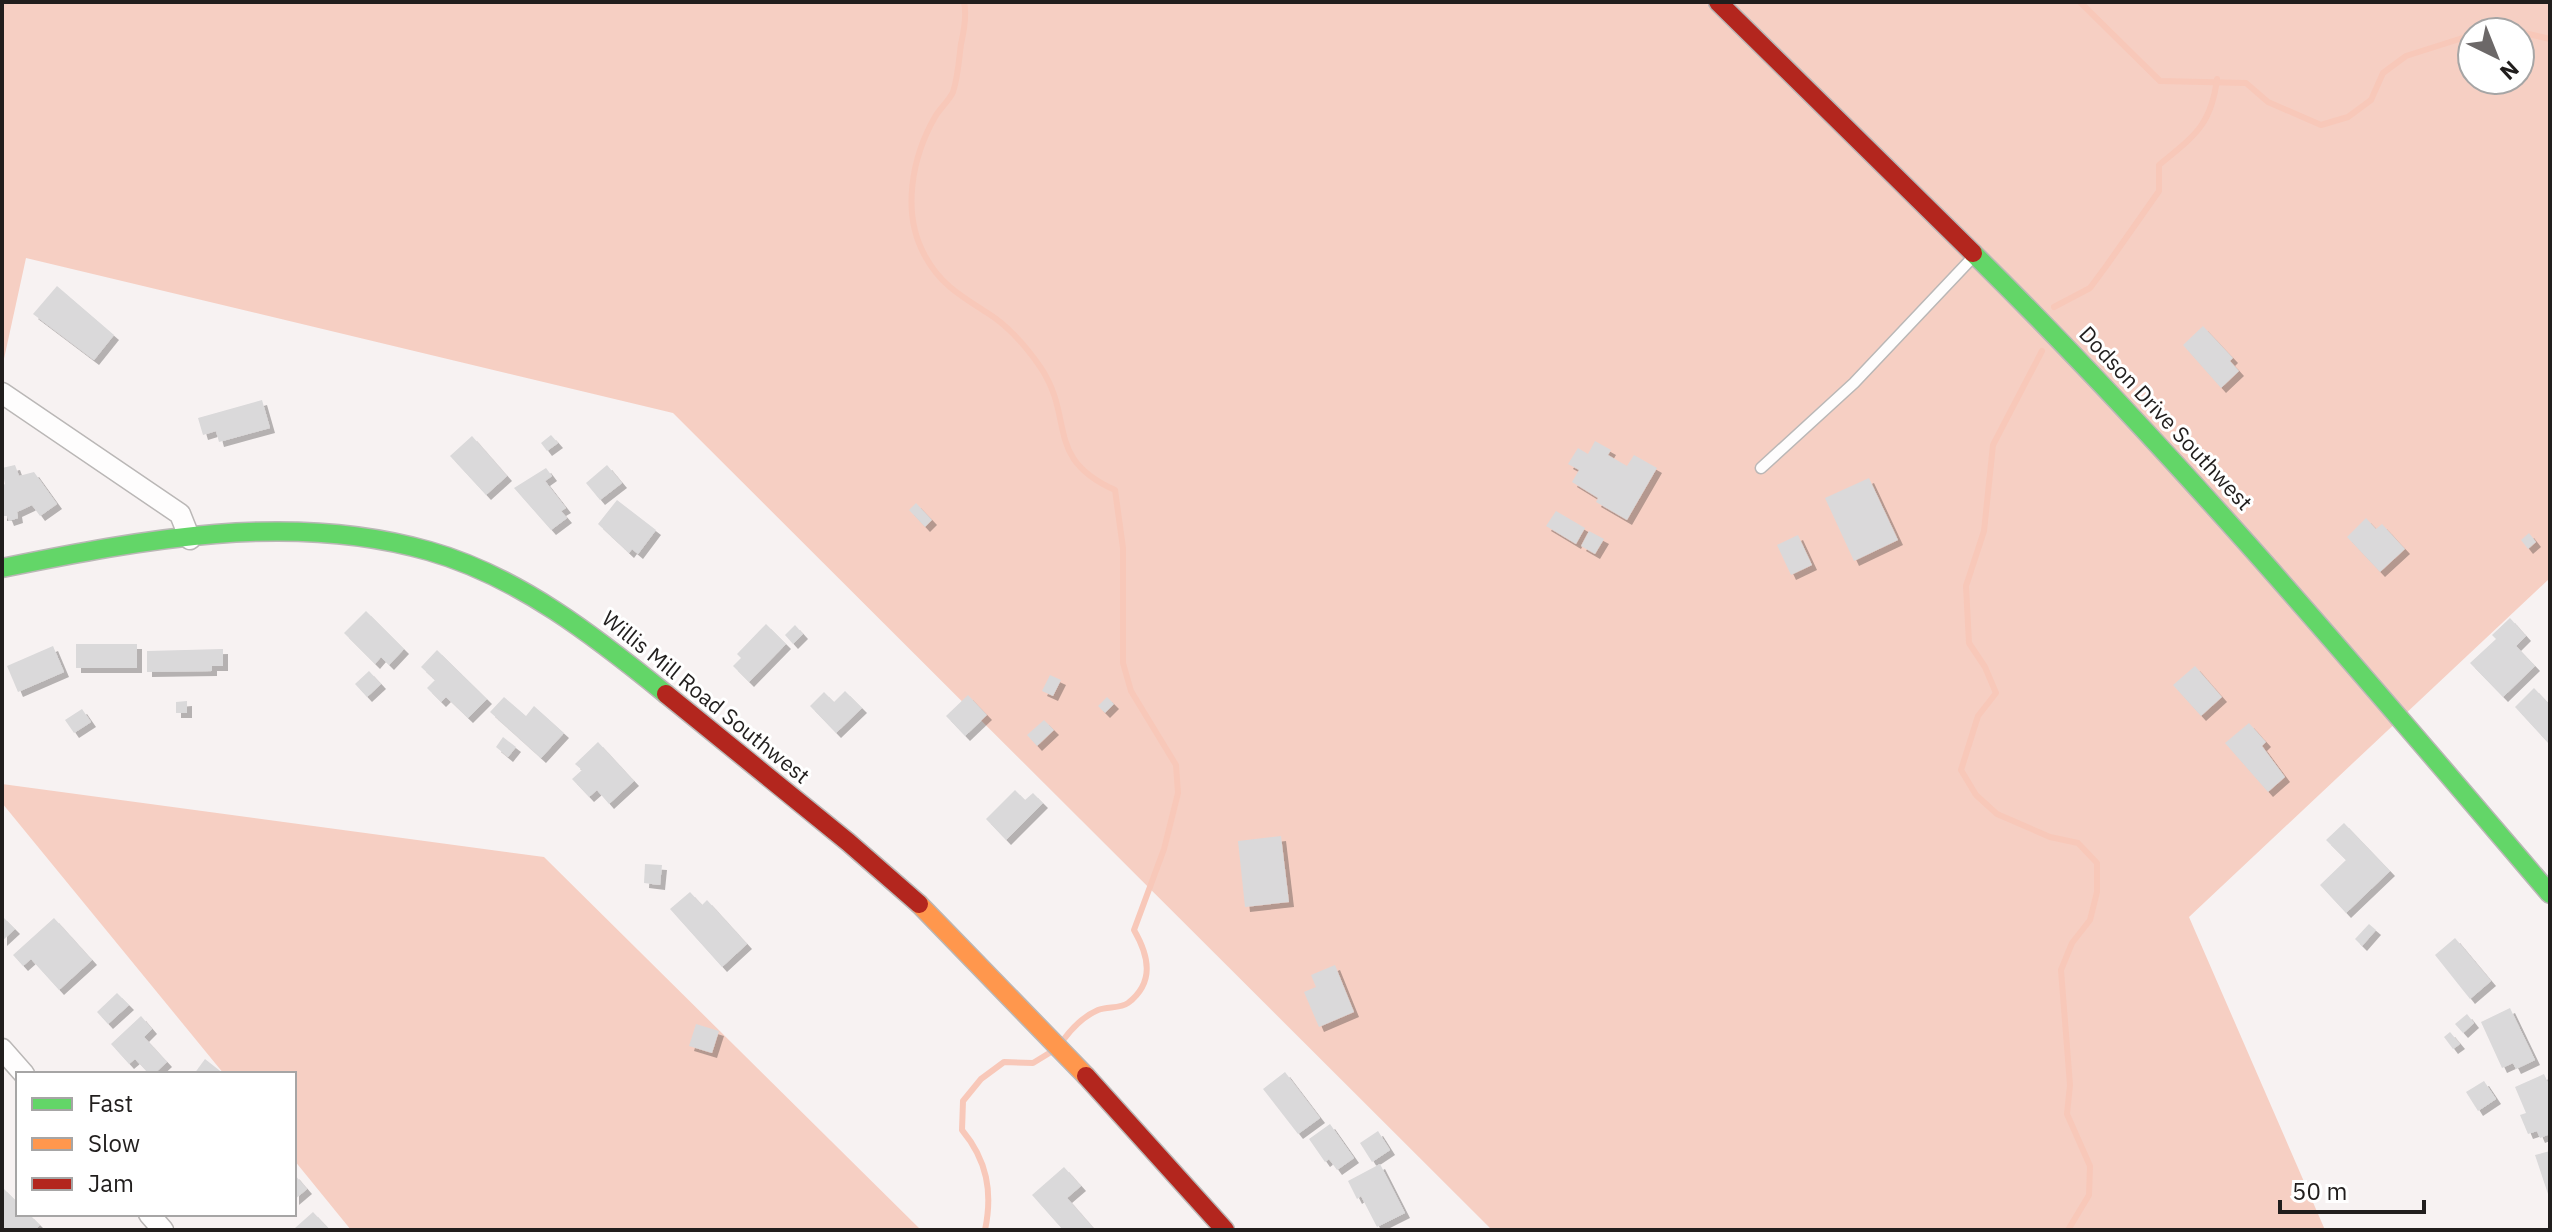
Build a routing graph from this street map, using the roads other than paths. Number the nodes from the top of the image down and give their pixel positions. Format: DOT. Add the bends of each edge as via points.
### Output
graph roads {
  1 [pos="1718,2"];
  2 [pos="1975,255"];
  3 [pos="2,393"];
  4 [pos="1761,468"];
  5 [pos="190,539"];
  6 [pos="2,568"];
  7 [pos="2548,888"];
  8 [pos="2,1049"];
  9 [pos="22,1072"];
  10 [pos="1225,1230"];
  1 -- 2 [label="street, Dodson Drive Southwest"];
  2 -- 4 [label="lane" via="1854,383"];
  2 -- 7 [label="street, Dodson Drive Southwest" via="2087,365 2272,568"];
  3 -- 5 [label="street" via="180,514"];
  5 -- 6 [label="street, Willis Mill Road Southwest"];
  5 -- 10 [label="street, Willis Mill Road Southwest" via="278,531 355,535 430,551 509,582 553,607 890,878 1010,995"];
  8 -- 9 [label="street"];
}
